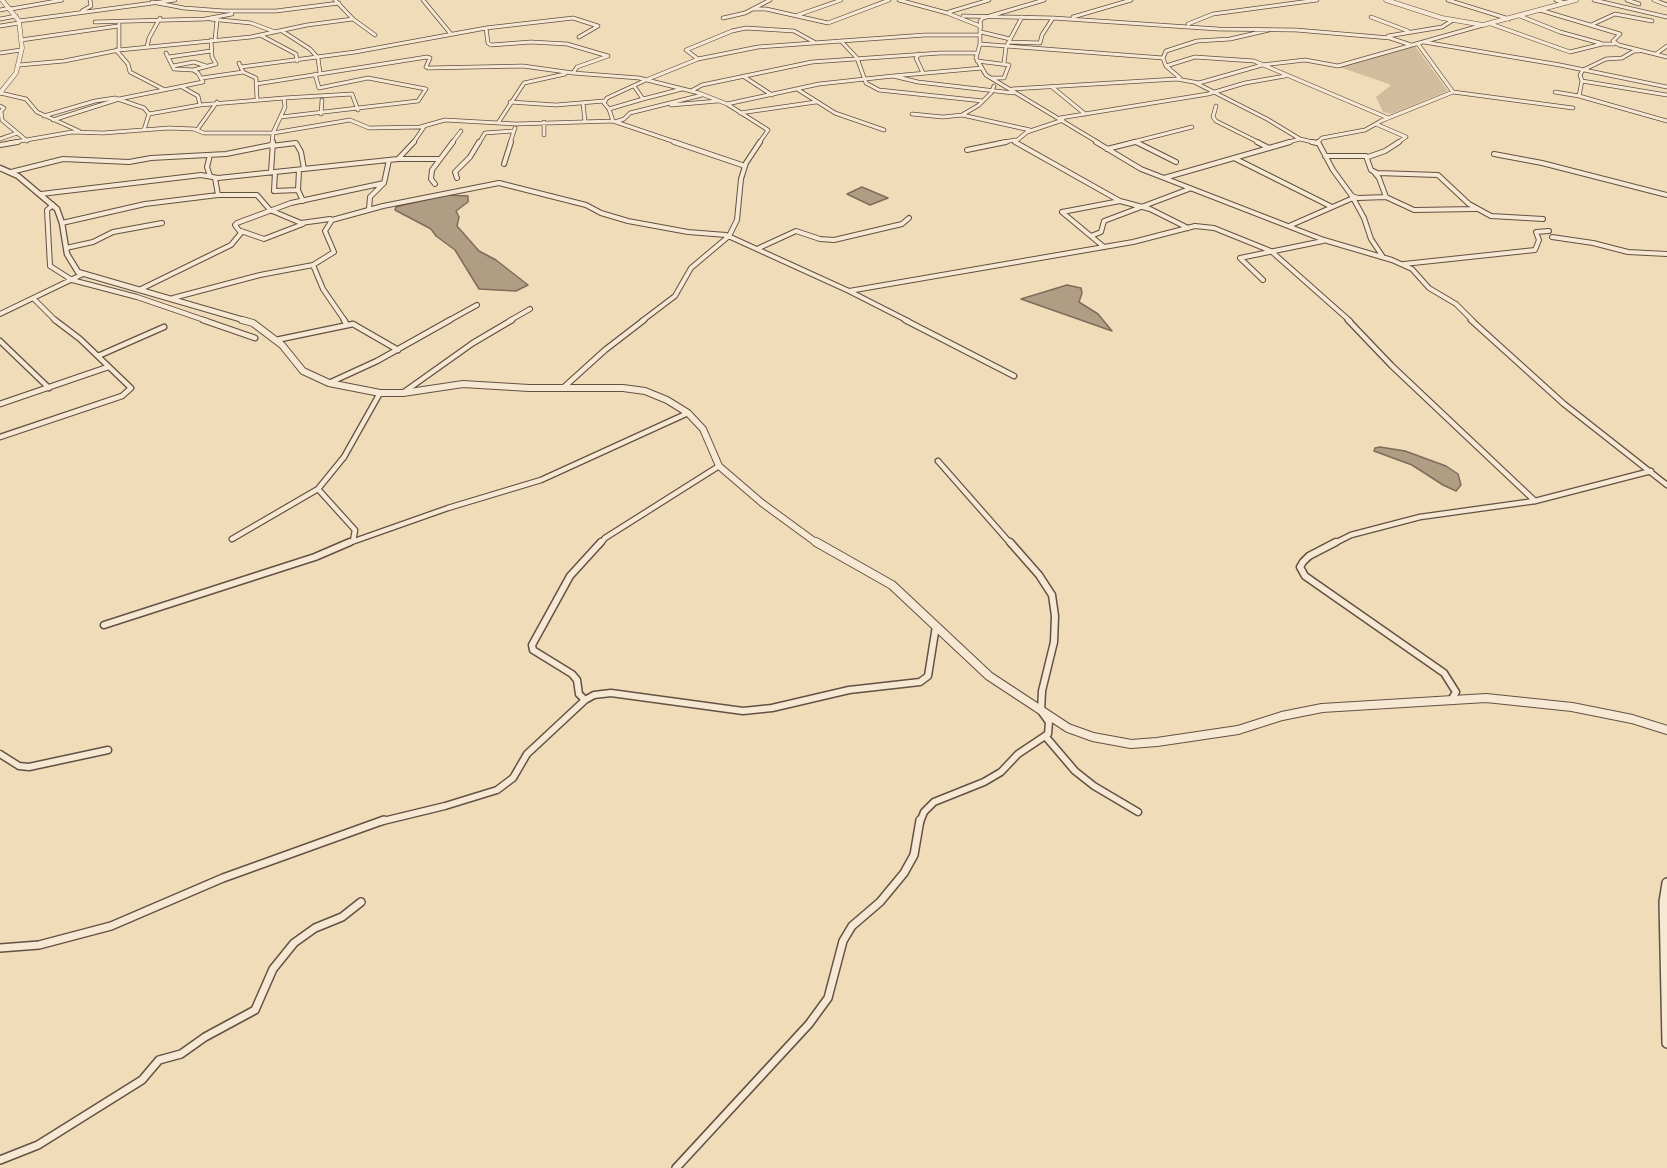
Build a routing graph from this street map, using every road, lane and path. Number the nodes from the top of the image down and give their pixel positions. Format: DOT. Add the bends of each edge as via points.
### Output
graph roads {
  1 [pos="2,0"];
  2 [pos="62,0"];
  3 [pos="90,0"];
  4 [pos="175,0"];
  5 [pos="335,0"];
  6 [pos="423,0"];
  7 [pos="770,0"];
  8 [pos="841,0"];
  9 [pos="889,0"];
  10 [pos="899,0"];
  11 [pos="989,0"];
  12 [pos="1044,0"];
  13 [pos="1131,0"];
  14 [pos="1317,0"];
  15 [pos="1386,0"];
  16 [pos="1448,0"];
  17 [pos="1556,0"];
  18 [pos="1576,0"];
  19 [pos="1594,0"];
  20 [pos="1627,0"];
  21 [pos="1654,0"];
  22 [pos="152,2"];
  23 [pos="339,3"];
  24 [pos="1565,3"];
  25 [pos="1639,4"];
  26 [pos="1667,5"];
  27 [pos="10,9"];
  28 [pos="190,9"];
  29 [pos="753,9"];
  30 [pos="0,10"];
  31 [pos="1540,10"];
  32 [pos="254,11"];
  33 [pos="947,13"];
  34 [pos="71,15"];
  35 [pos="16,16"];
  36 [pos="796,16"];
  37 [pos="955,16"];
  38 [pos="1520,16"];
  39 [pos="1666,16"];
  40 [pos="987,17"];
  41 [pos="1022,17"];
  42 [pos="1371,17"];
  43 [pos="160,18"];
  44 [pos="723,18"];
  45 [pos="1053,18"];
  46 [pos="0,19"];
  47 [pos="173,19"];
  48 [pos="205,19"];
  49 [pos="353,19"];
  50 [pos="1065,19"];
  51 [pos="1509,19"];
  52 [pos="217,20"];
  53 [pos="1453,20"];
  54 [pos="1652,21"];
  55 [pos="19,22"];
  56 [pos="95,22"];
  57 [pos="119,24"];
  58 [pos="1491,24"];
  59 [pos="1183,25"];
  60 [pos="1483,25"];
  61 [pos="1591,25"];
  62 [pos="0,26"];
  63 [pos="486,28"];
  64 [pos="1270,29"];
  65 [pos="282,31"];
  66 [pos="981,31"];
  67 [pos="1408,31"];
  68 [pos="275,32"];
  69 [pos="451,34"];
  70 [pos="262,36"];
  71 [pos="375,36"];
  72 [pos="579,37"];
  73 [pos="1386,37"];
  74 [pos="21,40"];
  75 [pos="213,40"];
  76 [pos="1010,40"];
  77 [pos="840,41"];
  78 [pos="815,42"];
  79 [pos="1423,42"];
  80 [pos="980,44"];
  81 [pos="1418,44"];
  82 [pos="1602,44"];
  83 [pos="1411,45"];
  84 [pos="1619,45"];
  85 [pos="1667,46"];
  86 [pos="147,47"];
  87 [pos="1006,47"];
  88 [pos="21,50"];
  89 [pos="118,50"];
  90 [pos="211,51"];
  91 [pos="1643,51"];
  92 [pos="0,53"];
  93 [pos="166,53"];
  94 [pos="977,53"];
  95 [pos="920,54"];
  96 [pos="1656,54"];
  97 [pos="169,57"];
  98 [pos="1667,57"];
  99 [pos="318,58"];
  100 [pos="857,58"];
  101 [pos="1163,58"];
  102 [pos="698,59"];
  103 [pos="297,61"];
  104 [pos="978,62"];
  105 [pos="1004,63"];
  106 [pos="20,65"];
  107 [pos="1262,65"];
  108 [pos="173,66"];
  109 [pos="1166,66"];
  110 [pos="206,67"];
  111 [pos="241,67"];
  112 [pos="982,68"];
  113 [pos="193,70"];
  114 [pos="1583,70"];
  115 [pos="317,73"];
  116 [pos="573,73"];
  117 [pos="923,73"];
  118 [pos="743,76"];
  119 [pos="893,76"];
  120 [pos="1287,76"];
  121 [pos="202,78"];
  122 [pos="991,78"];
  123 [pos="1182,79"];
  124 [pos="646,80"];
  125 [pos="864,80"];
  126 [pos="1582,81"];
  127 [pos="1196,83"];
  128 [pos="256,84"];
  129 [pos="7,85"];
  130 [pos="0,86"];
  131 [pos="634,86"];
  132 [pos="994,86"];
  133 [pos="180,87"];
  134 [pos="1051,87"];
  135 [pos="1667,87"];
  136 [pos="163,89"];
  137 [pos="683,89"];
  138 [pos="692,89"];
  139 [pos="797,89"];
  140 [pos="1010,89"];
  141 [pos="1453,92"];
  142 [pos="1555,92"];
  143 [pos="0,93"];
  144 [pos="1213,93"];
  145 [pos="703,94"];
  146 [pos="772,94"];
  147 [pos="1018,94"];
  148 [pos="1667,95"];
  149 [pos="1579,96"];
  150 [pos="285,98"];
  151 [pos="119,99"];
  152 [pos="257,99"];
  153 [pos="643,99"];
  154 [pos="322,100"];
  155 [pos="604,101"];
  156 [pos="720,101"];
  157 [pos="982,101"];
  158 [pos="217,102"];
  159 [pos="510,102"];
  160 [pos="816,102"];
  161 [pos="583,104"];
  162 [pos="727,104"];
  163 [pos="200,105"];
  164 [pos="661,105"];
  165 [pos="0,106"];
  166 [pos="1216,106"];
  167 [pos="1573,108"];
  168 [pos="609,109"];
  169 [pos="358,110"];
  170 [pos="740,113"];
  171 [pos="149,114"];
  172 [pos="321,114"];
  173 [pos="912,114"];
  174 [pos="1085,114"];
  175 [pos="962,115"];
  176 [pos="44,116"];
  177 [pos="281,117"];
  178 [pos="1388,118"];
  179 [pos="1062,119"];
  180 [pos="53,120"];
  181 [pos="614,121"];
  182 [pos="1667,121"];
  183 [pos="544,122"];
  184 [pos="585,122"];
  185 [pos="498,123"];
  186 [pos="516,124"];
  187 [pos="1376,124"];
  188 [pos="424,127"];
  189 [pos="1192,127"];
  190 [pos="144,130"];
  191 [pos="197,130"];
  192 [pos="884,130"];
  193 [pos="1033,130"];
  194 [pos="460,131"];
  195 [pos="513,131"];
  196 [pos="81,132"];
  197 [pos="17,133"];
  198 [pos="273,133"];
  199 [pos="544,135"];
  200 [pos="0,139"];
  201 [pos="1016,140"];
  202 [pos="1300,140"];
  203 [pos="27,141"];
  204 [pos="1136,142"];
  205 [pos="1317,142"];
  206 [pos="0,145"];
  207 [pos="271,146"];
  208 [pos="1269,148"];
  209 [pos="1107,149"];
  210 [pos="967,150"];
  211 [pos="1494,154"];
  212 [pos="210,155"];
  213 [pos="1324,156"];
  214 [pos="1368,157"];
  215 [pos="1234,158"];
  216 [pos="398,159"];
  217 [pos="438,159"];
  218 [pos="389,160"];
  219 [pos="1176,162"];
  220 [pos="504,164"];
  221 [pos="745,166"];
  222 [pos="0,168"];
  223 [pos="301,169"];
  224 [pos="11,172"];
  225 [pos="273,172"];
  226 [pos="1374,172"];
  227 [pos="212,177"];
  228 [pos="457,178"];
  229 [pos="1164,178"];
  230 [pos="384,183"];
  231 [pos="435,184"];
  232 [pos="1190,189"];
  233 [pos="298,190"];
  234 [pos="41,194"];
  235 [pos="218,195"];
  236 [pos="1667,195"];
  237 [pos="1352,197"];
  238 [pos="1386,197"];
  239 [pos="303,201"];
  240 [pos="1120,201"];
  241 [pos="53,205"];
  242 [pos="1329,206"];
  243 [pos="1144,207"];
  244 [pos="369,209"];
  245 [pos="1477,209"];
  246 [pos="270,210"];
  247 [pos="909,218"];
  248 [pos="1543,219"];
  249 [pos="332,220"];
  250 [pos="62,223"];
  251 [pos="162,223"];
  252 [pos="303,224"];
  253 [pos="1288,226"];
  254 [pos="1188,228"];
  255 [pos="241,231"];
  256 [pos="1549,231"];
  257 [pos="729,236"];
  258 [pos="1091,236"];
  259 [pos="1552,237"];
  260 [pos="1324,240"];
  261 [pos="1104,247"];
  262 [pos="66,248"];
  263 [pos="759,248"];
  264 [pos="1271,251"];
  265 [pos="1667,254"];
  266 [pos="1383,257"];
  267 [pos="1404,264"];
  268 [pos="312,265"];
  269 [pos="83,274"];
  270 [pos="72,280"];
  271 [pos="1263,280"];
  272 [pos="141,289"];
  273 [pos="849,291"];
  274 [pos="173,298"];
  275 [pos="34,299"];
  276 [pos="477,304"];
  277 [pos="530,309"];
  278 [pos="0,314"];
  279 [pos="347,325"];
  280 [pos="164,327"];
  281 [pos="255,338"];
  282 [pos="276,340"];
  283 [pos="0,341"];
  284 [pos="398,350"];
  285 [pos="98,356"];
  286 [pos="108,367"];
  287 [pos="1014,376"];
  288 [pos="329,383"];
  289 [pos="49,388"];
  290 [pos="563,388"];
  291 [pos="380,393"];
  292 [pos="403,393"];
  293 [pos="0,404"];
  294 [pos="688,413"];
  295 [pos="0,438"];
  296 [pos="938,461"];
  297 [pos="718,466"];
  298 [pos="1651,471"];
  299 [pos="1667,485"];
  300 [pos="318,489"];
  301 [pos="1535,501"];
  302 [pos="232,539"];
  303 [pos="353,541"];
  304 [pos="104,625"];
  305 [pos="936,626"];
  306 [pos="585,700"];
  307 [pos="1451,700"];
  308 [pos="1041,711"];
  309 [pos="1667,730"];
  310 [pos="1046,737"];
  311 [pos="108,750"];
  312 [pos="0,754"];
  313 [pos="1138,812"];
  314 [pos="1667,883"];
  315 [pos="361,902"];
  316 [pos="0,948"];
  317 [pos="1667,1043"];
  318 [pos="0,1160"];
  319 [pos="676,1168"];
  1 -- 27 [label="street"];
  2 -- 27 [label="street"];
  3 -- 34 [label="street" via="89,8"];
  4 -- 22 [label="street"];
  5 -- 23 [label="street"];
  6 -- 69 [label="street"];
  7 -- 29 [label="street"];
  8 -- 36 [label="street"];
  9 -- 36 [label="street" via="831,23"];
  10 -- 33 [label="street"];
  11 -- 33 [label="street"];
  12 -- 40 [label="street"];
  13 -- 50 [label="street"];
  14 -- 59 [label="street" via="1213,14"];
  15 -- 53 [label="street"];
  16 -- 51 [label="street"];
  17 -- 24 [label="street"];
  18 -- 24 [label="street"];
  19 -- 39 [label="street"];
  20 -- 25 [label="street"];
  21 -- 26 [label="street"];
  22 -- 28 [label="street"];
  22 -- 34 [label="street"];
  23 -- 32 [label="street"];
  23 -- 49 [label="street"];
  24 -- 31 [label="street"];
  27 -- 30 [label="street"];
  27 -- 35 [label="street"];
  28 -- 32 [label="street"];
  28 -- 47 [label="street"];
  29 -- 36 [label="street"];
  29 -- 44 [label="street"];
  31 -- 38 [label="street"];
  31 -- 61 [label="street"];
  32 -- 48 [label="street"];
  33 -- 37 [label="street"];
  34 -- 55 [label="street"];
  35 -- 46 [label="street"];
  35 -- 55 [label="street"];
  37 -- 40 [label="street"];
  37 -- 66 [label="street"];
  38 -- 51 [label="street"];
  38 -- 82 [label="street"];
  40 -- 41 [label="street"];
  40 -- 66 [label="street" via="980,21"];
  41 -- 45 [label="street"];
  41 -- 76 [label="street"];
  42 -- 67 [label="street"];
  43 -- 47 [label="street"];
  43 -- 57 [label="street"];
  43 -- 86 [label="street"];
  45 -- 50 [label="street"];
  45 -- 76 [label="street" via="1040,43"];
  47 -- 48 [label="street"];
  48 -- 52 [label="street"];
  49 -- 65 [label="street"];
  49 -- 71 [label="street"];
  50 -- 59 [label="street"];
  51 -- 58 [label="street"];
  52 -- 68 [label="street" via="251,23"];
  52 -- 75 [label="street"];
  53 -- 60 [label="street"];
  53 -- 67 [label="street" via="1442,27"];
  54 -- 61 [label="street" via="1615,14"];
  55 -- 62 [label="street"];
  55 -- 74 [label="street"];
  56 -- 57 [label="street"];
  57 -- 74 [label="street"];
  57 -- 89 [label="street"];
  58 -- 60 [label="street"];
  58 -- 82 [label="street" via="1570,52"];
  59 -- 64 [label="street"];
  60 -- 79 [label="street"];
  61 -- 84 [label="street" via="1620,34 1613,41"];
  63 -- 69 [label="street"];
  63 -- 72 [label="street" via="573,18 598,26"];
  63 -- 116 [label="street" via="491,45 567,44 609,57 577,67"];
  64 -- 73 [label="street"];
  64 -- 101 [label="street" via="1230,39 1197,41 1166,51"];
  65 -- 68 [label="street"];
  65 -- 99 [label="street"];
  66 -- 76 [label="street"];
  66 -- 77 [label="street"];
  66 -- 80 [label="street"];
  67 -- 73 [label="street"];
  68 -- 70 [label="street"];
  69 -- 99 [label="street"];
  70 -- 75 [label="street"];
  70 -- 103 [label="street" via="296,54"];
  73 -- 83 [label="street"];
  74 -- 88 [label="street"];
  75 -- 86 [label="street"];
  75 -- 90 [label="street"];
  76 -- 87 [label="street"];
  77 -- 78 [label="street"];
  77 -- 100 [label="street"];
  78 -- 102 [label="street" via="758,47"];
  78 -- 102 [label="street" via="794,31 746,28 686,50"];
  79 -- 81 [label="street"];
  79 -- 114 [label="street"];
  80 -- 87 [label="street"];
  80 -- 94 [label="street"];
  81 -- 83 [label="street"];
  81 -- 141 [label="street"];
  82 -- 84 [label="street"];
  83 -- 107 [label="street" via="1338,66 1309,59"];
  84 -- 91 [label="street"];
  85 -- 96 [label="street"];
  86 -- 89 [label="street"];
  87 -- 101 [label="street"];
  87 -- 105 [label="street"];
  88 -- 92 [label="street"];
  88 -- 106 [label="street"];
  89 -- 106 [label="street"];
  89 -- 136 [label="street" via="130,72"];
  90 -- 97 [label="street"];
  90 -- 110 [label="street" via="216,64"];
  91 -- 96 [label="street"];
  91 -- 114 [label="street" via="1606,59"];
  93 -- 97 [label="street"];
  94 -- 95 [label="street"];
  94 -- 104 [label="street"];
  95 -- 100 [label="street"];
  95 -- 117 [label="street" via="916,58"];
  96 -- 98 [label="street"];
  97 -- 108 [label="street"];
  99 -- 103 [label="street"];
  99 -- 115 [label="street"];
  100 -- 118 [label="street" via="800,63"];
  100 -- 125 [label="street"];
  101 -- 109 [label="street"];
  102 -- 124 [label="street"];
  103 -- 111 [label="street"];
  104 -- 105 [label="street"];
  104 -- 112 [label="street"];
  105 -- 122 [label="street" via="1009,65 1004,78"];
  106 -- 129 [label="street"];
  107 -- 109 [label="street" via="1250,60 1200,57"];
  107 -- 120 [label="street"];
  107 -- 127 [label="street"];
  108 -- 110 [label="street" via="194,62"];
  108 -- 113 [label="street"];
  109 -- 123 [label="street"];
  110 -- 113 [label="street"];
  111 -- 121 [label="street"];
  111 -- 128 [label="street" via="256,78"];
  112 -- 117 [label="street"];
  112 -- 122 [label="street"];
  113 -- 121 [label="street"];
  114 -- 126 [label="street"];
  114 -- 135 [label="street"];
  115 -- 116 [label="street" via="425,57 429,58 428,68 523,66"];
  115 -- 128 [label="street"];
  115 -- 169 [label="street" via="321,88 368,78 426,89 420,100"];
  116 -- 124 [label="street"];
  116 -- 159 [label="street" via="524,83"];
  117 -- 119 [label="street"];
  118 -- 138 [label="street"];
  118 -- 146 [label="street"];
  119 -- 125 [label="street"];
  119 -- 132 [label="street" via="978,88"];
  120 -- 144 [label="street"];
  120 -- 178 [label="street"];
  121 -- 133 [label="street" via="201,83"];
  122 -- 132 [label="street"];
  123 -- 127 [label="street"];
  123 -- 134 [label="street"];
  124 -- 131 [label="street"];
  124 -- 137 [label="street"];
  125 -- 139 [label="street"];
  125 -- 157 [label="street" via="873,88 888,92"];
  126 -- 148 [label="street"];
  126 -- 149 [label="street"];
  127 -- 144 [label="street"];
  128 -- 152 [label="street"];
  129 -- 130 [label="street"];
  129 -- 143 [label="street"];
  131 -- 153 [label="street"];
  131 -- 155 [label="street"];
  132 -- 140 [label="street"];
  132 -- 147 [label="street"];
  132 -- 157 [label="street"];
  133 -- 136 [label="street"];
  133 -- 163 [label="street" via="198,96"];
  134 -- 140 [label="street"];
  134 -- 174 [label="street"];
  136 -- 151 [label="street"];
  137 -- 138 [label="street"];
  137 -- 153 [label="street"];
  138 -- 145 [label="street"];
  139 -- 146 [label="street"];
  139 -- 160 [label="street"];
  140 -- 147 [label="street"];
  141 -- 167 [label="street"];
  141 -- 178 [label="street"];
  142 -- 149 [label="street"];
  143 -- 176 [label="street" via="26,99 31,108"];
  144 -- 174 [label="street"];
  144 -- 202 [label="street"];
  145 -- 156 [label="street"];
  145 -- 164 [label="street"];
  146 -- 162 [label="street"];
  147 -- 179 [label="street"];
  149 -- 182 [label="street"];
  150 -- 152 [label="street"];
  150 -- 169 [label="street" via="352,94"];
  150 -- 177 [label="street"];
  151 -- 171 [label="street" via="141,106"];
  151 -- 176 [label="street" via="105,98"];
  151 -- 180 [label="street"];
  152 -- 158 [label="street"];
  153 -- 168 [label="street"];
  154 -- 172 [label="street"];
  155 -- 161 [label="street"];
  155 -- 168 [label="street"];
  156 -- 162 [label="street"];
  156 -- 164 [label="street"];
  157 -- 175 [label="street"];
  158 -- 163 [label="street"];
  158 -- 191 [label="street"];
  159 -- 161 [label="street"];
  159 -- 185 [label="street"];
  160 -- 170 [label="street"];
  160 -- 192 [label="street"];
  161 -- 184 [label="street"];
  162 -- 170 [label="street"];
  163 -- 171 [label="street"];
  164 -- 181 [label="street"];
  165 -- 197 [label="street" via="4,108 2,120"];
  166 -- 208 [label="street" via="1216,121"];
  168 -- 181 [label="street"];
  169 -- 172 [label="street"];
  170 -- 221 [label="street" via="768,130"];
  171 -- 190 [label="street"];
  172 -- 177 [label="street"];
  173 -- 175 [label="street"];
  174 -- 179 [label="street"];
  175 -- 193 [label="street"];
  176 -- 180 [label="street"];
  177 -- 198 [label="street"];
  178 -- 187 [label="street"];
  179 -- 193 [label="street"];
  179 -- 209 [label="street"];
  180 -- 196 [label="street"];
  181 -- 184 [label="street"];
  181 -- 221 [label="street"];
  183 -- 184 [label="street"];
  183 -- 186 [label="street"];
  183 -- 199 [label="street"];
  185 -- 186 [label="street"];
  185 -- 188 [label="street" via="445,120"];
  186 -- 195 [label="street"];
  187 -- 205 [label="street"];
  187 -- 214 [label="street" via="1406,137"];
  188 -- 198 [label="street" via="369,128 350,120"];
  188 -- 216 [label="street"];
  189 -- 204 [label="street"];
  190 -- 191 [label="street"];
  190 -- 196 [label="street"];
  191 -- 198 [label="street"];
  193 -- 201 [label="street"];
  194 -- 217 [label="street"];
  195 -- 220 [label="street"];
  195 -- 228 [label="street" via="485,133 456,172"];
  196 -- 203 [label="street"];
  197 -- 200 [label="street"];
  197 -- 203 [label="street"];
  198 -- 207 [label="street"];
  201 -- 210 [label="street"];
  201 -- 240 [label="street" via="1039,157"];
  202 -- 205 [label="street"];
  202 -- 208 [label="street"];
  203 -- 206 [label="street"];
  204 -- 209 [label="street"];
  204 -- 219 [label="street"];
  205 -- 213 [label="street"];
  207 -- 212 [label="street"];
  207 -- 223 [label="street" via="296,143 301,152"];
  207 -- 225 [label="street"];
  208 -- 215 [label="street"];
  209 -- 229 [label="street"];
  211 -- 236 [label="street"];
  212 -- 224 [label="street" via="125,163 63,159"];
  212 -- 227 [label="street" via="207,167"];
  213 -- 214 [label="street"];
  213 -- 237 [label="street"];
  214 -- 226 [label="street"];
  215 -- 229 [label="street"];
  215 -- 242 [label="street"];
  216 -- 217 [label="street"];
  216 -- 218 [label="street"];
  217 -- 231 [label="street" via="430,174"];
  218 -- 223 [label="street"];
  218 -- 230 [label="street"];
  221 -- 257 [label="street" via="737,220"];
  222 -- 224 [label="street"];
  223 -- 225 [label="street"];
  223 -- 233 [label="street"];
  224 -- 234 [label="street"];
  225 -- 227 [label="street"];
  225 -- 233 [label="street" via="274,191"];
  226 -- 238 [label="street"];
  226 -- 245 [label="street" via="1438,175"];
  227 -- 234 [label="street" via="201,175"];
  227 -- 235 [label="street"];
  229 -- 232 [label="street"];
  230 -- 239 [label="street"];
  230 -- 244 [label="street" via="370,197"];
  232 -- 243 [label="street"];
  232 -- 253 [label="street"];
  233 -- 239 [label="street"];
  234 -- 241 [label="street"];
  235 -- 246 [label="street" via="257,195"];
  235 -- 250 [label="street" via="145,204"];
  237 -- 238 [label="street"];
  237 -- 242 [label="street"];
  237 -- 266 [label="street"];
  238 -- 245 [label="street" via="1413,210"];
  239 -- 246 [label="street"];
  240 -- 243 [label="street"];
  240 -- 258 [label="street" via="1062,212"];
  241 -- 250 [label="street"];
  241 -- 270 [label="street" via="47,210 50,266"];
  242 -- 253 [label="street"];
  243 -- 254 [label="street"];
  243 -- 258 [label="street" via="1104,221 1101,232"];
  244 -- 249 [label="street"];
  244 -- 257 [label="street" via="499,183 586,205 628,221"];
  245 -- 248 [label="street" via="1498,218"];
  246 -- 252 [label="street"];
  246 -- 255 [label="street" via="235,224"];
  247 -- 263 [label="street" via="902,224 834,240 796,231"];
  249 -- 252 [label="street"];
  249 -- 268 [label="street" via="325,231 334,252"];
  250 -- 262 [label="street"];
  251 -- 262 [label="street" via="113,232 97,241"];
  252 -- 255 [label="street" via="264,239"];
  253 -- 260 [label="street"];
  254 -- 261 [label="street"];
  254 -- 264 [label="street" via="1208,227"];
  255 -- 272 [label="street" via="225,250"];
  256 -- 267 [label="street" via="1536,232 1539,240 1535,250"];
  257 -- 263 [label="street"];
  257 -- 290 [label="street" via="691,267 675,296"];
  258 -- 261 [label="street"];
  259 -- 265 [label="street" via="1628,252"];
  260 -- 264 [label="street"];
  260 -- 266 [label="street"];
  261 -- 273 [label="street"];
  262 -- 269 [label="street" via="75,270"];
  263 -- 273 [label="street"];
  264 -- 271 [label="street" via="1239,259"];
  264 -- 301 [label="street" via="1356,327"];
  266 -- 267 [label="street"];
  267 -- 298 [label="street" via="1429,288 1455,304 1564,404"];
  268 -- 274 [label="street"];
  268 -- 279 [label="street"];
  269 -- 270 [label="street"];
  269 -- 272 [label="street"];
  270 -- 275 [label="street"];
  270 -- 281 [label="street" via="137,297"];
  272 -- 274 [label="street"];
  273 -- 287 [label="street"];
  274 -- 282 [label="street" via="254,323"];
  275 -- 278 [label="street"];
  275 -- 285 [label="street"];
  276 -- 284 [label="street"];
  277 -- 292 [label="street" via="473,343"];
  279 -- 282 [label="street"];
  279 -- 284 [label="street" via="357,324"];
  280 -- 285 [label="street"];
  282 -- 288 [label="street" via="303,371"];
  283 -- 289 [label="street"];
  284 -- 288 [label="street"];
  285 -- 286 [label="street"];
  286 -- 289 [label="street"];
  286 -- 295 [label="street" via="129,384 127,394"];
  288 -- 291 [label="street"];
  289 -- 293 [label="street"];
  290 -- 292 [label="street" via="462,384"];
  290 -- 294 [label="street" via="645,391"];
  291 -- 292 [label="street"];
  291 -- 300 [label="street" via="344,457"];
  294 -- 297 [label="street" via="703,429"];
  294 -- 303 [label="street" via="541,480"];
  296 -- 308 [label="street" via="1039,575 1052,596 1054,642"];
  297 -- 305 [label="street" via="808,538 892,585"];
  297 -- 306 [label="street" via="605,538 570,576 534,639 533,650 572,674"];
  298 -- 299 [label="street"];
  298 -- 301 [label="street"];
  300 -- 302 [label="street"];
  300 -- 303 [label="street" via="355,530"];
  301 -- 307 [label="street" via="1420,517 1351,535 1309,556 1300,567 1305,576 1444,673 1456,692"];
  303 -- 304 [label="street" via="315,557"];
  305 -- 306 [label="street" via="928,676 910,685 849,690 743,711 611,693"];
  305 -- 308 [label="street" via="989,676"];
  306 -- 316 [label="street" via="526,754 513,778 497,790 390,818 223,878 111,926 39,945"];
  307 -- 308 [label="street" via="1322,708 1238,730 1131,744 1084,734"];
  307 -- 309 [label="street" via="1486,698 1572,707"];
  308 -- 310 [label="street" via="1049,722"];
  310 -- 313 [label="street" via="1075,771"];
  310 -- 319 [label="street" via="1018,754 1001,772 934,802 924,812 914,855 904,873 880,902 852,926 843,941 828,998 809,1024"];
  311 -- 312 [label="street" via="29,767 19,766"];
  314 -- 317 [label="street"];
  315 -- 318 [label="street" via="294,943 273,969 255,1010 182,1054 159,1060 142,1080 38,1145"];
}
